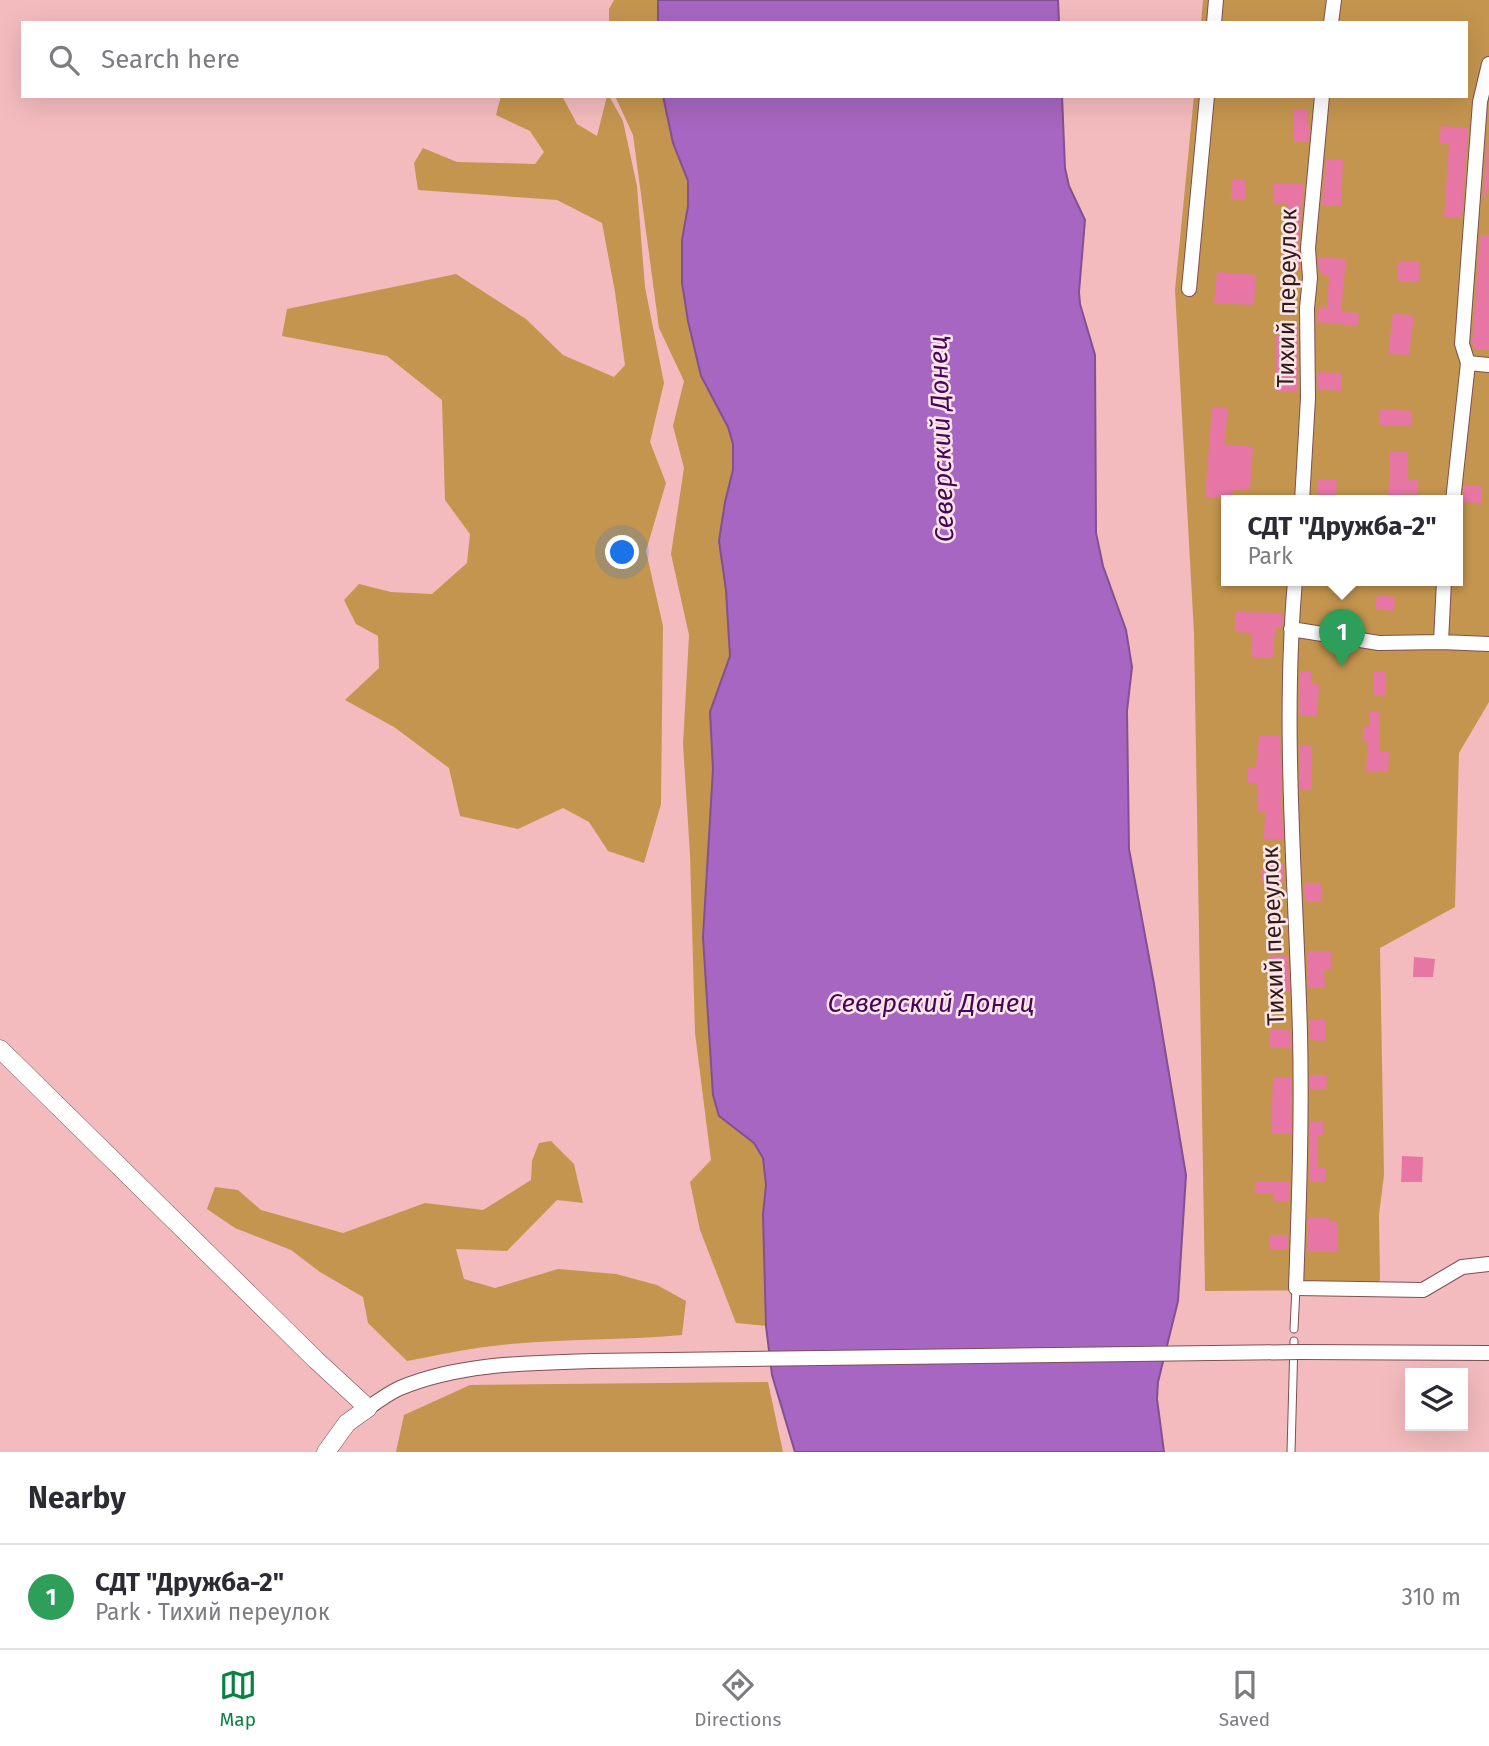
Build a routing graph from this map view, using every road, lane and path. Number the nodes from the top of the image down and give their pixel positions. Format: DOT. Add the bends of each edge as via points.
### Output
graph roads {
  1 [pos="1216,0"];
  2 [pos="1334,0"];
  3 [pos="1214,21"];
  4 [pos="1331,21"];
  5 [pos="1489,64"];
  6 [pos="1207,98"];
  7 [pos="1322,98"];
  8 [pos="1189,289"];
  9 [pos="1468,363"];
  10 [pos="1489,365"];
  11 [pos="1302,495"];
  12 [pos="1454,495"];
  13 [pos="1295,586"];
  14 [pos="1444,586"];
  15 [pos="1291,629"];
  16 [pos="1441,642"];
  17 [pos="1489,644"];
  18 [pos="0,1049"];
  19 [pos="1489,1264"];
  20 [pos="1296,1288"];
  21 [pos="1294,1329"];
  22 [pos="1297,1347"];
  23 [pos="1489,1353"];
  24 [pos="368,1408"];
  25 [pos="326,1452"];
  26 [pos="1291,1452"];
  1 -- 3 [label="street"];
  2 -- 4 [label="street"];
  5 -- 9 [label="street" via="1480,102 1462,344"];
  6 -- 8 [label="street"];
  7 -- 11 [label="street, Тихий переулок" via="1308,248"];
  9 -- 10 [label="street"];
  9 -- 12 [label="street"];
  13 -- 15 [label="street, Тихий переулок"];
  14 -- 16 [label="street"];
  15 -- 16 [label="street" via="1379,643"];
  15 -- 20 [label="street, Тихий переулок" via="1300,1035"];
  16 -- 17 [label="street"];
  18 -- 24 [label="street"];
  19 -- 20 [label="street" via="1462,1267 1423,1290"];
  20 -- 21 [label="lane"];
  22 -- 23 [label="street"];
  22 -- 24 [label="street, bridge" via="486,1367 399,1388"];
  22 -- 26 [label="lane"];
  24 -- 25 [label="street" via="348,1423"];
}
